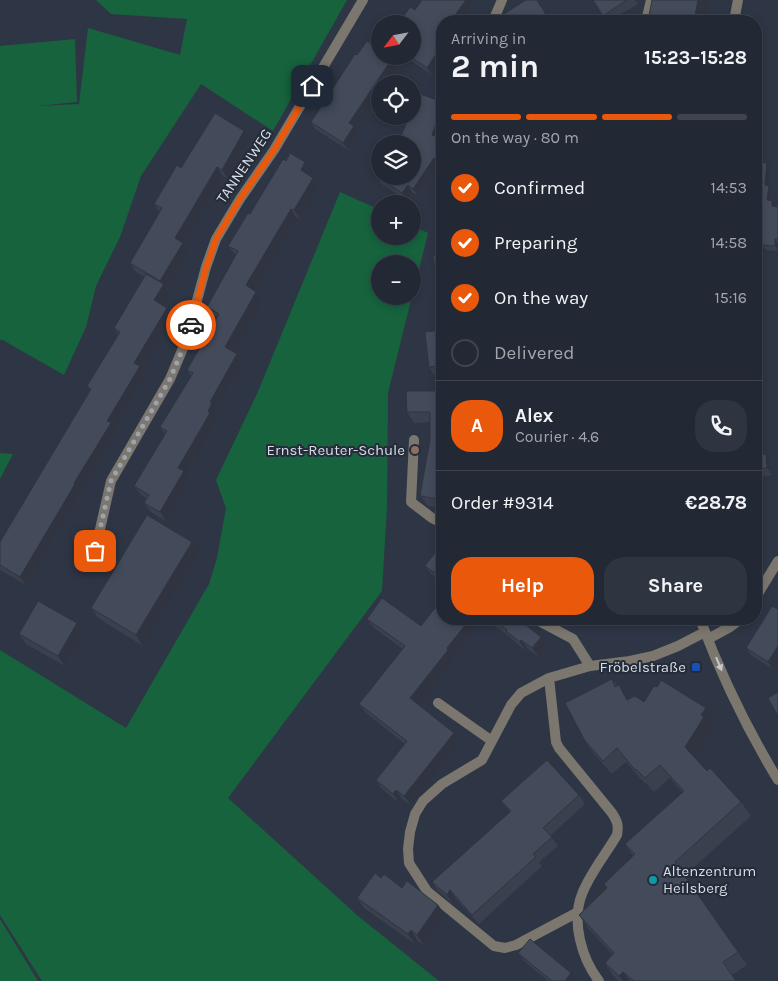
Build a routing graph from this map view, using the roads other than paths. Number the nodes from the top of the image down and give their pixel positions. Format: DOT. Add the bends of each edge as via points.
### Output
graph roads {
  1 [pos="364,0"];
  2 [pos="502,0"];
  3 [pos="651,0"];
  4 [pos="738,0"];
  5 [pos="496,15"];
  6 [pos="647,15"];
  7 [pos="735,15"];
  8 [pos="414,440"];
  9 [pos="436,520"];
  10 [pos="95,551"];
  11 [pos="778,560"];
  12 [pos="762,587"];
  13 [pos="547,625"];
  14 [pos="703,625"];
  15 [pos="733,625"];
  16 [pos="707,635"];
  17 [pos="590,666"];
  18 [pos="550,678"];
  19 [pos="438,703"];
  20 [pos="492,741"];
  21 [pos="778,780"];
  22 [pos="578,912"];
  23 [pos="599,981"];
  1 -- 10 [label="street, TANNENWEG" via="216,239 186,341 170,379 111,481"];
  2 -- 5 [label="street"];
  3 -- 6 [label="street"];
  4 -- 7 [label="street"];
  8 -- 9 [label="street" via="411,502"];
  11 -- 12 [label="street"];
  13 -- 17 [label="street" via="573,639"];
  14 -- 16 [label="street"];
  15 -- 16 [label="street"];
  16 -- 17 [label="street" via="653,656"];
  16 -- 21 [label="street, one-way" via="731,693"];
  17 -- 18 [label="street"];
  18 -- 20 [label="street" via="521,693"];
  18 -- 22 [label="street" via="558,748 612,814 619,828 581,895"];
  19 -- 20 [label="street"];
  20 -- 22 [label="street" via="482,760 442,784 423,801 410,832 409,863 428,891 494,946 516,945"];
  22 -- 23 [label="street" via="584,954"];
}
